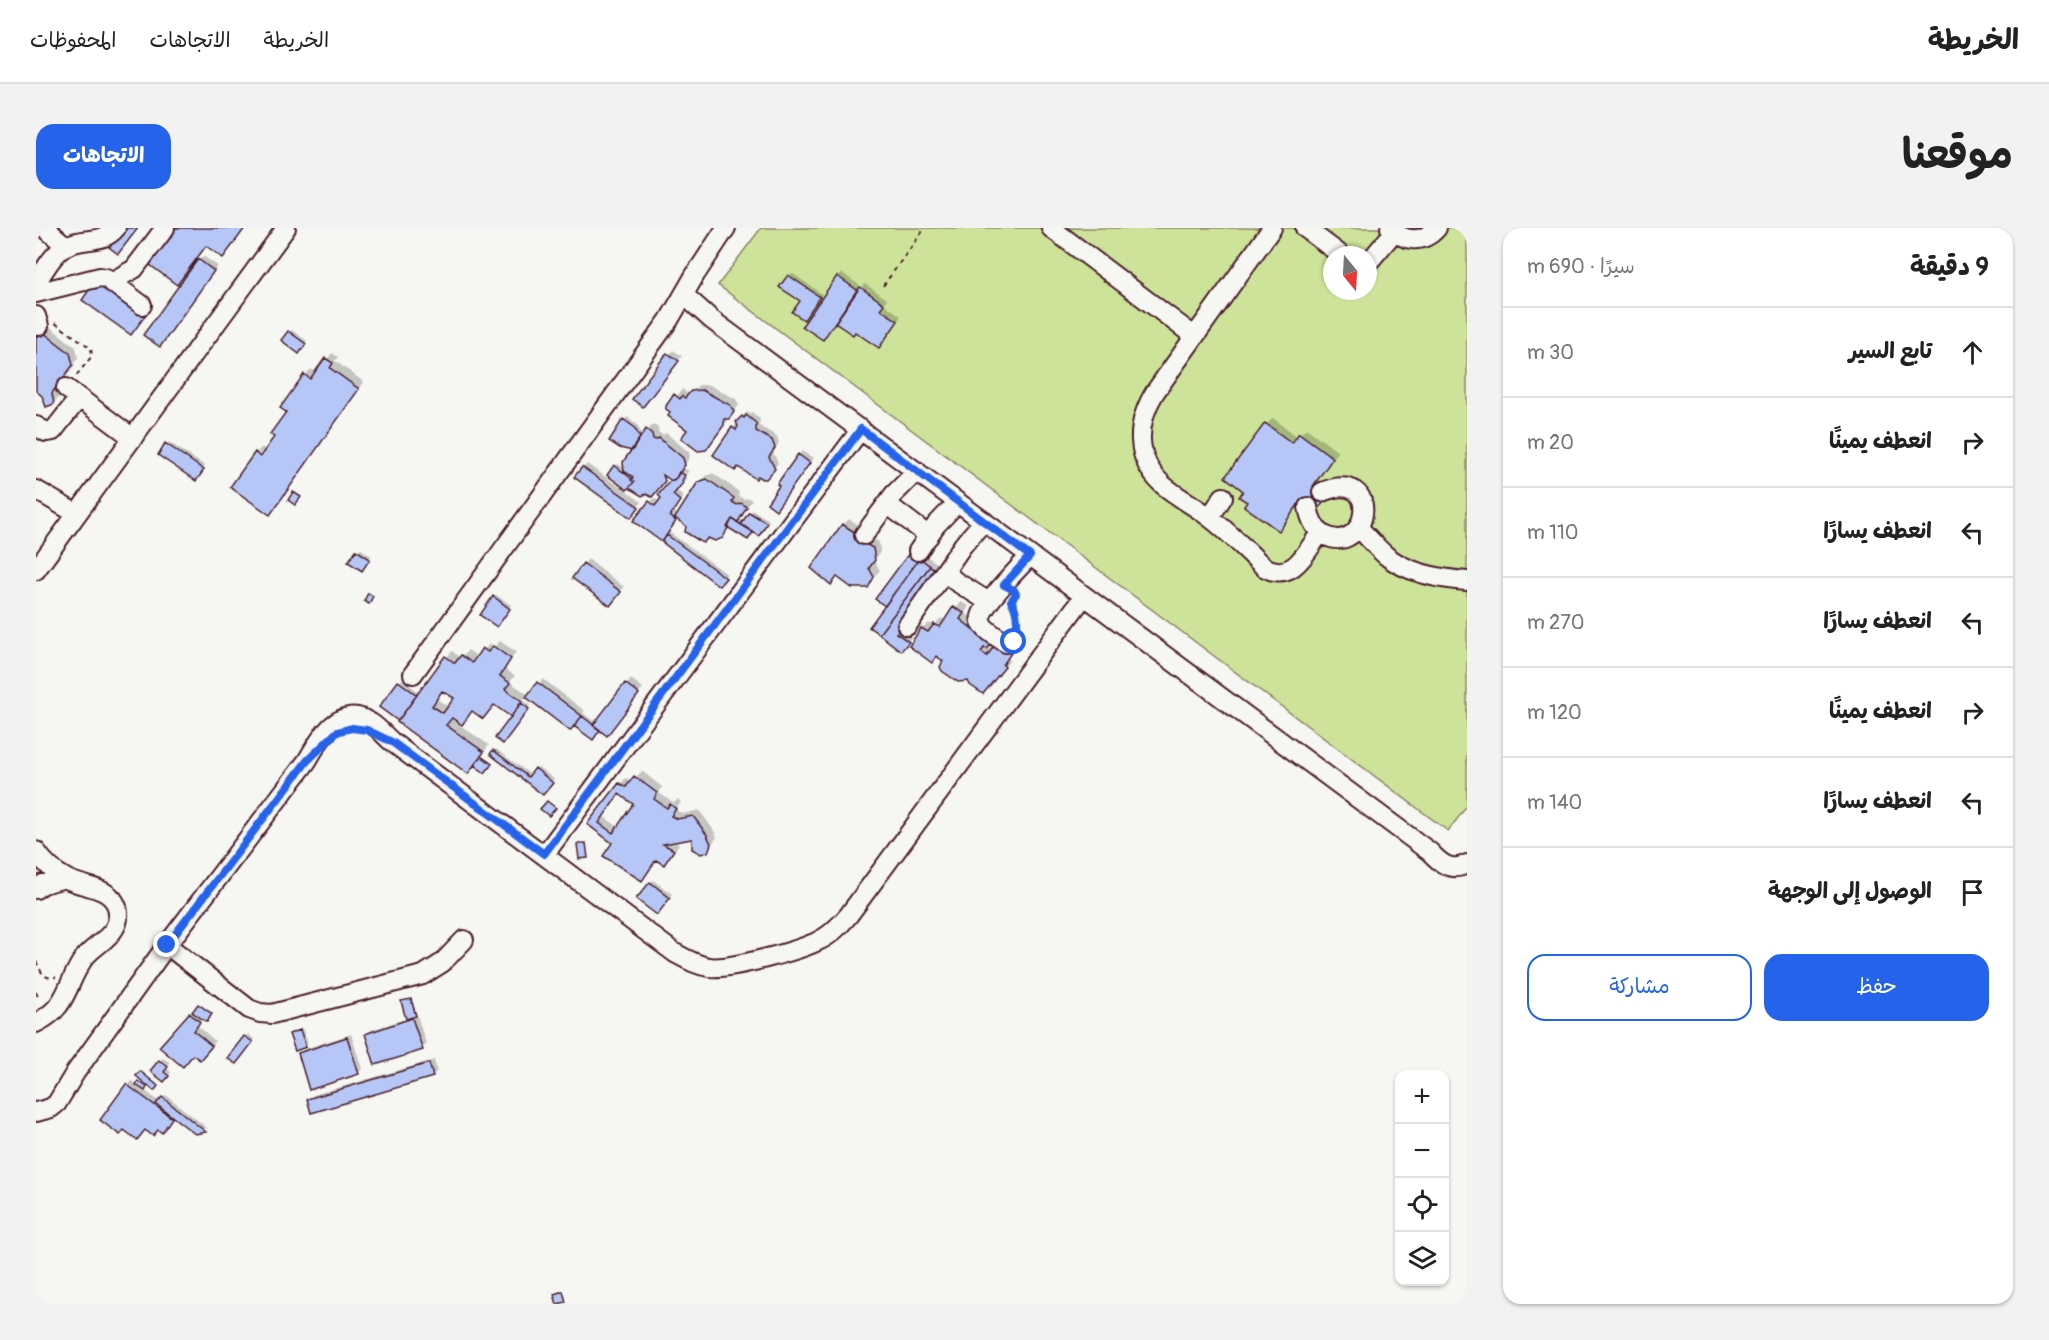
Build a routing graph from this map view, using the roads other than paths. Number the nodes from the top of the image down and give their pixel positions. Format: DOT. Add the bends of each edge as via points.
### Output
graph roads {
  1 [pos="116,228"];
  2 [pos="165,228"];
  3 [pos="286,228"];
  4 [pos="726,228"];
  5 [pos="1051,228"];
  6 [pos="1272,228"];
  7 [pos="1305,228"];
  8 [pos="1437,228"];
  9 [pos="1392,230"];
  10 [pos="45,233"];
  11 [pos="66,246"];
  12 [pos="1329,246"];
  13 [pos="1377,251"];
  14 [pos="111,282"];
  15 [pos="36,285"];
  16 [pos="36,293"];
  17 [pos="684,295"];
  18 [pos="142,305"];
  19 [pos="712,320"];
  20 [pos="669,321"];
  21 [pos="1194,336"];
  22 [pos="36,426"];
  23 [pos="861,429"];
  24 [pos="133,438"];
  25 [pos="917,471"];
  26 [pos="36,490"];
  27 [pos="1322,492"];
  28 [pos="36,497"];
  29 [pos="1223,497"];
  30 [pos="958,502"];
  31 [pos="887,504"];
  32 [pos="1308,507"];
  33 [pos="1210,517"];
  34 [pos="72,520"];
  35 [pos="984,522"];
  36 [pos="1359,528"];
  37 [pos="1320,533"];
  38 [pos="864,535"];
  39 [pos="929,536"];
  40 [pos="918,551"];
  41 [pos="1030,556"];
  42 [pos="36,570"];
  43 [pos="945,571"];
  44 [pos="1467,581"];
  45 [pos="1084,596"];
  46 [pos="989,602"];
  47 [pos="907,626"];
  48 [pos="1006,643"];
  49 [pos="413,674"];
  50 [pos="36,851"];
  51 [pos="1430,852"];
  52 [pos="544,854"];
  53 [pos="1467,854"];
  54 [pos="1467,864"];
  55 [pos="65,878"];
  56 [pos="36,889"];
  57 [pos="464,940"];
  58 [pos="167,945"];
  59 [pos="36,1023"];
  60 [pos="75,1073"];
  61 [pos="36,1102"];
  62 [pos="36,1112"];
  1 -- 11 [label="street" via="104,238"];
  2 -- 14 [label="street" via="134,268"];
  3 -- 24 [label="street"];
  4 -- 17 [label="street"];
  5 -- 21 [label="street"];
  6 -- 21 [label="street"];
  7 -- 12 [label="street"];
  8 -- 9 [label="street" via="1415,240"];
  9 -- 13 [label="street"];
  10 -- 11 [label="street"];
  11 -- 15 [label="street"];
  14 -- 16 [label="street" via="95,277"];
  14 -- 18 [label="street"];
  17 -- 19 [label="street"];
  17 -- 20 [label="street"];
  19 -- 20 [label="street" via="694,317"];
  19 -- 23 [label="street"];
  20 -- 49 [label="street"];
  21 -- 33 [label="street" via="1146,406 1140,439 1151,471 1162,484"];
  22 -- 24 [label="street" via="53,431 73,393"];
  23 -- 25 [label="street"];
  23 -- 52 [label="street"];
  24 -- 34 [label="street"];
  25 -- 30 [label="street"];
  25 -- 31 [label="street"];
  26 -- 34 [label="street"];
  27 -- 36 [label="street" via="1347,487 1357,493 1365,511"];
  28 -- 34 [label="street"];
  29 -- 33 [label="street"];
  30 -- 35 [label="street"];
  30 -- 39 [label="street"];
  31 -- 38 [label="street"];
  31 -- 39 [label="street"];
  32 -- 37 [label="street"];
  33 -- 37 [label="street" via="1272,572 1290,570"];
  34 -- 42 [label="street"];
  35 -- 41 [label="street"];
  35 -- 43 [label="street"];
  36 -- 37 [label="street" via="1336,538"];
  36 -- 44 [label="street" via="1389,558 1408,568"];
  39 -- 40 [label="street"];
  41 -- 45 [label="street"];
  41 -- 46 [label="street"];
  43 -- 46 [label="street"];
  43 -- 47 [label="street"];
  45 -- 51 [label="street"];
  45 -- 52 [label="street" via="848,916 822,940 725,967 690,962"];
  46 -- 48 [label="street" via="980,616 981,623"];
  50 -- 55 [label="street"];
  51 -- 53 [label="street" via="1451,857"];
  51 -- 54 [label="street" via="1444,865 1456,868"];
  52 -- 58 [label="street" via="364,719 341,719 321,737 307,761"];
  55 -- 56 [label="street"];
  55 -- 59 [label="street" via="106,892 116,904 118,919 112,932 83,960 62,1001"];
  57 -- 58 [label="street" via="442,963 423,975 272,1014 249,1009"];
  58 -- 60 [label="street"];
  60 -- 61 [label="street" via="51,1096"];
  60 -- 62 [label="street" via="57,1103"];
}
